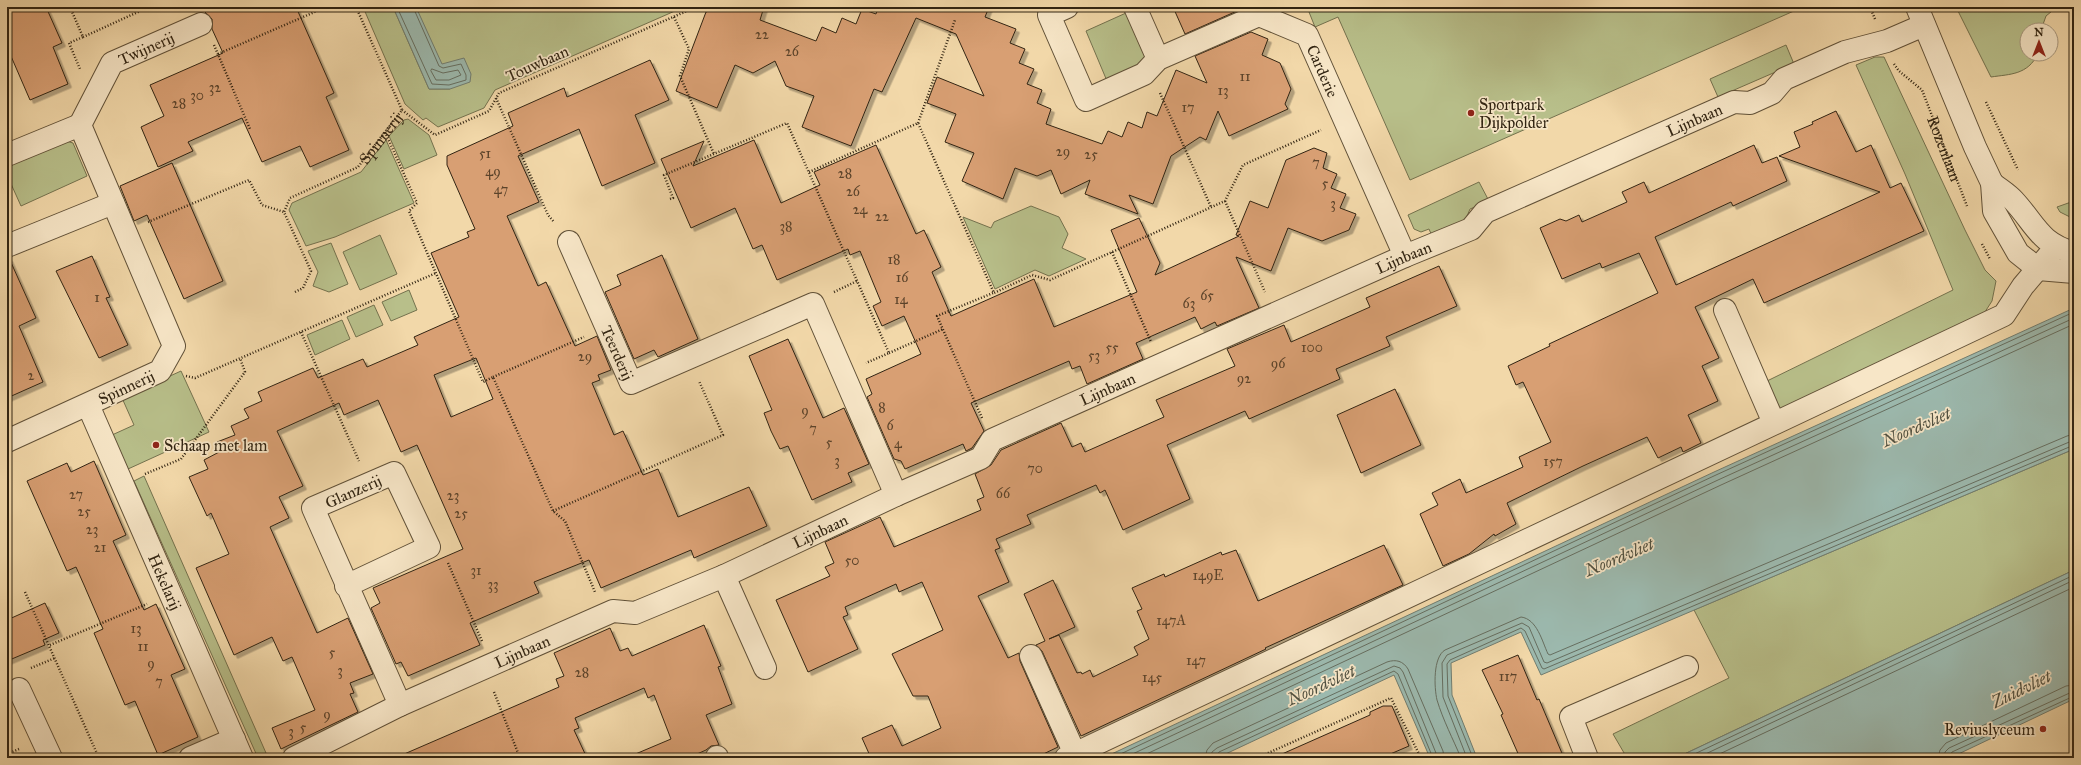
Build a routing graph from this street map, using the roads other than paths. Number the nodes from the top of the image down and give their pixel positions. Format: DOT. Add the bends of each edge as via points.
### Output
graph roads {
  1 [pos="1067,7"];
  2 [pos="1135,7"];
  3 [pos="1920,16"];
  4 [pos="207,33"];
  5 [pos="1154,64"];
  6 [pos="80,125"];
  7 [pos="7,155"];
  8 [pos="1992,183"];
  9 [pos="113,202"];
  10 [pos="569,242"];
  11 [pos="7,246"];
  12 [pos="2065,250"];
  13 [pos="1405,256"];
  14 [pos="2038,269"];
  15 [pos="2074,272"];
  16 [pos="1725,310"];
  17 [pos="88,405"];
  18 [pos="1774,423"];
  19 [pos="7,441"];
  20 [pos="896,495"];
  21 [pos="724,576"];
  22 [pos="346,586"];
  23 [pos="1030,656"];
  24 [pos="1687,667"];
  25 [pos="765,668"];
  26 [pos="19,689"];
  27 [pos="400,705"];
  28 [pos="238,749"];
  29 [pos="1070,756"];
  30 [pos="51,758"];
  31 [pos="190,758"];
  32 [pos="294,758"];
  33 [pos="1586,758"];
  1 -- 5 [label="street, Carderie" via="1049,15 1086,100 1144,74"];
  2 -- 5 [label="street"];
  3 -- 8 [label="street, Rozenlaan"];
  3 -- 13 [label="street, Lijnbaan" via="1886,41 1845,52 1784,79 1772,93 1750,103 1734,102 1485,212 1471,229"];
  4 -- 6 [label="street, Twijnerij" via="112,62"];
  5 -- 13 [label="street, Carderie" via="1259,15 1307,35"];
  6 -- 7 [label="street"];
  6 -- 9 [label="street"];
  8 -- 12 [label="street, Rozenlaan" via="2014,200 2036,231"];
  8 -- 14 [label="street, Rozenlaan" via="1994,211 2018,253"];
  9 -- 11 [label="street"];
  9 -- 17 [label="street, Spinnerij" via="174,346 160,371"];
  10 -- 20 [label="street, Teerderij" via="631,384 814,304"];
  12 -- 14 [label="street"];
  13 -- 20 [label="street, Lijnbaan" via="992,440 981,458"];
  14 -- 15 [label="street"];
  14 -- 18 [label="street" via="2004,315"];
  16 -- 18 [label="street"];
  17 -- 19 [label="street, Spinnerij"];
  17 -- 28 [label="street, Hekelarij"];
  18 -- 29 [label="street"];
  20 -- 21 [label="street, Lijnbaan"];
  21 -- 25 [label="street"];
  21 -- 27 [label="street, Lijnbaan" via="634,613 613,611 605,614"];
  22 -- 22 [label="street, Glanzerij" via="313,508 394,473 429,547"];
  22 -- 27 [label="street, Glanzerij"];
  23 -- 29 [label="street"];
  24 -- 33 [label="street" via="1571,716"];
  26 -- 30 [label="street"];
  27 -- 32 [label="street, Lijnbaan"];
  28 -- 31 [label="street"];
}
